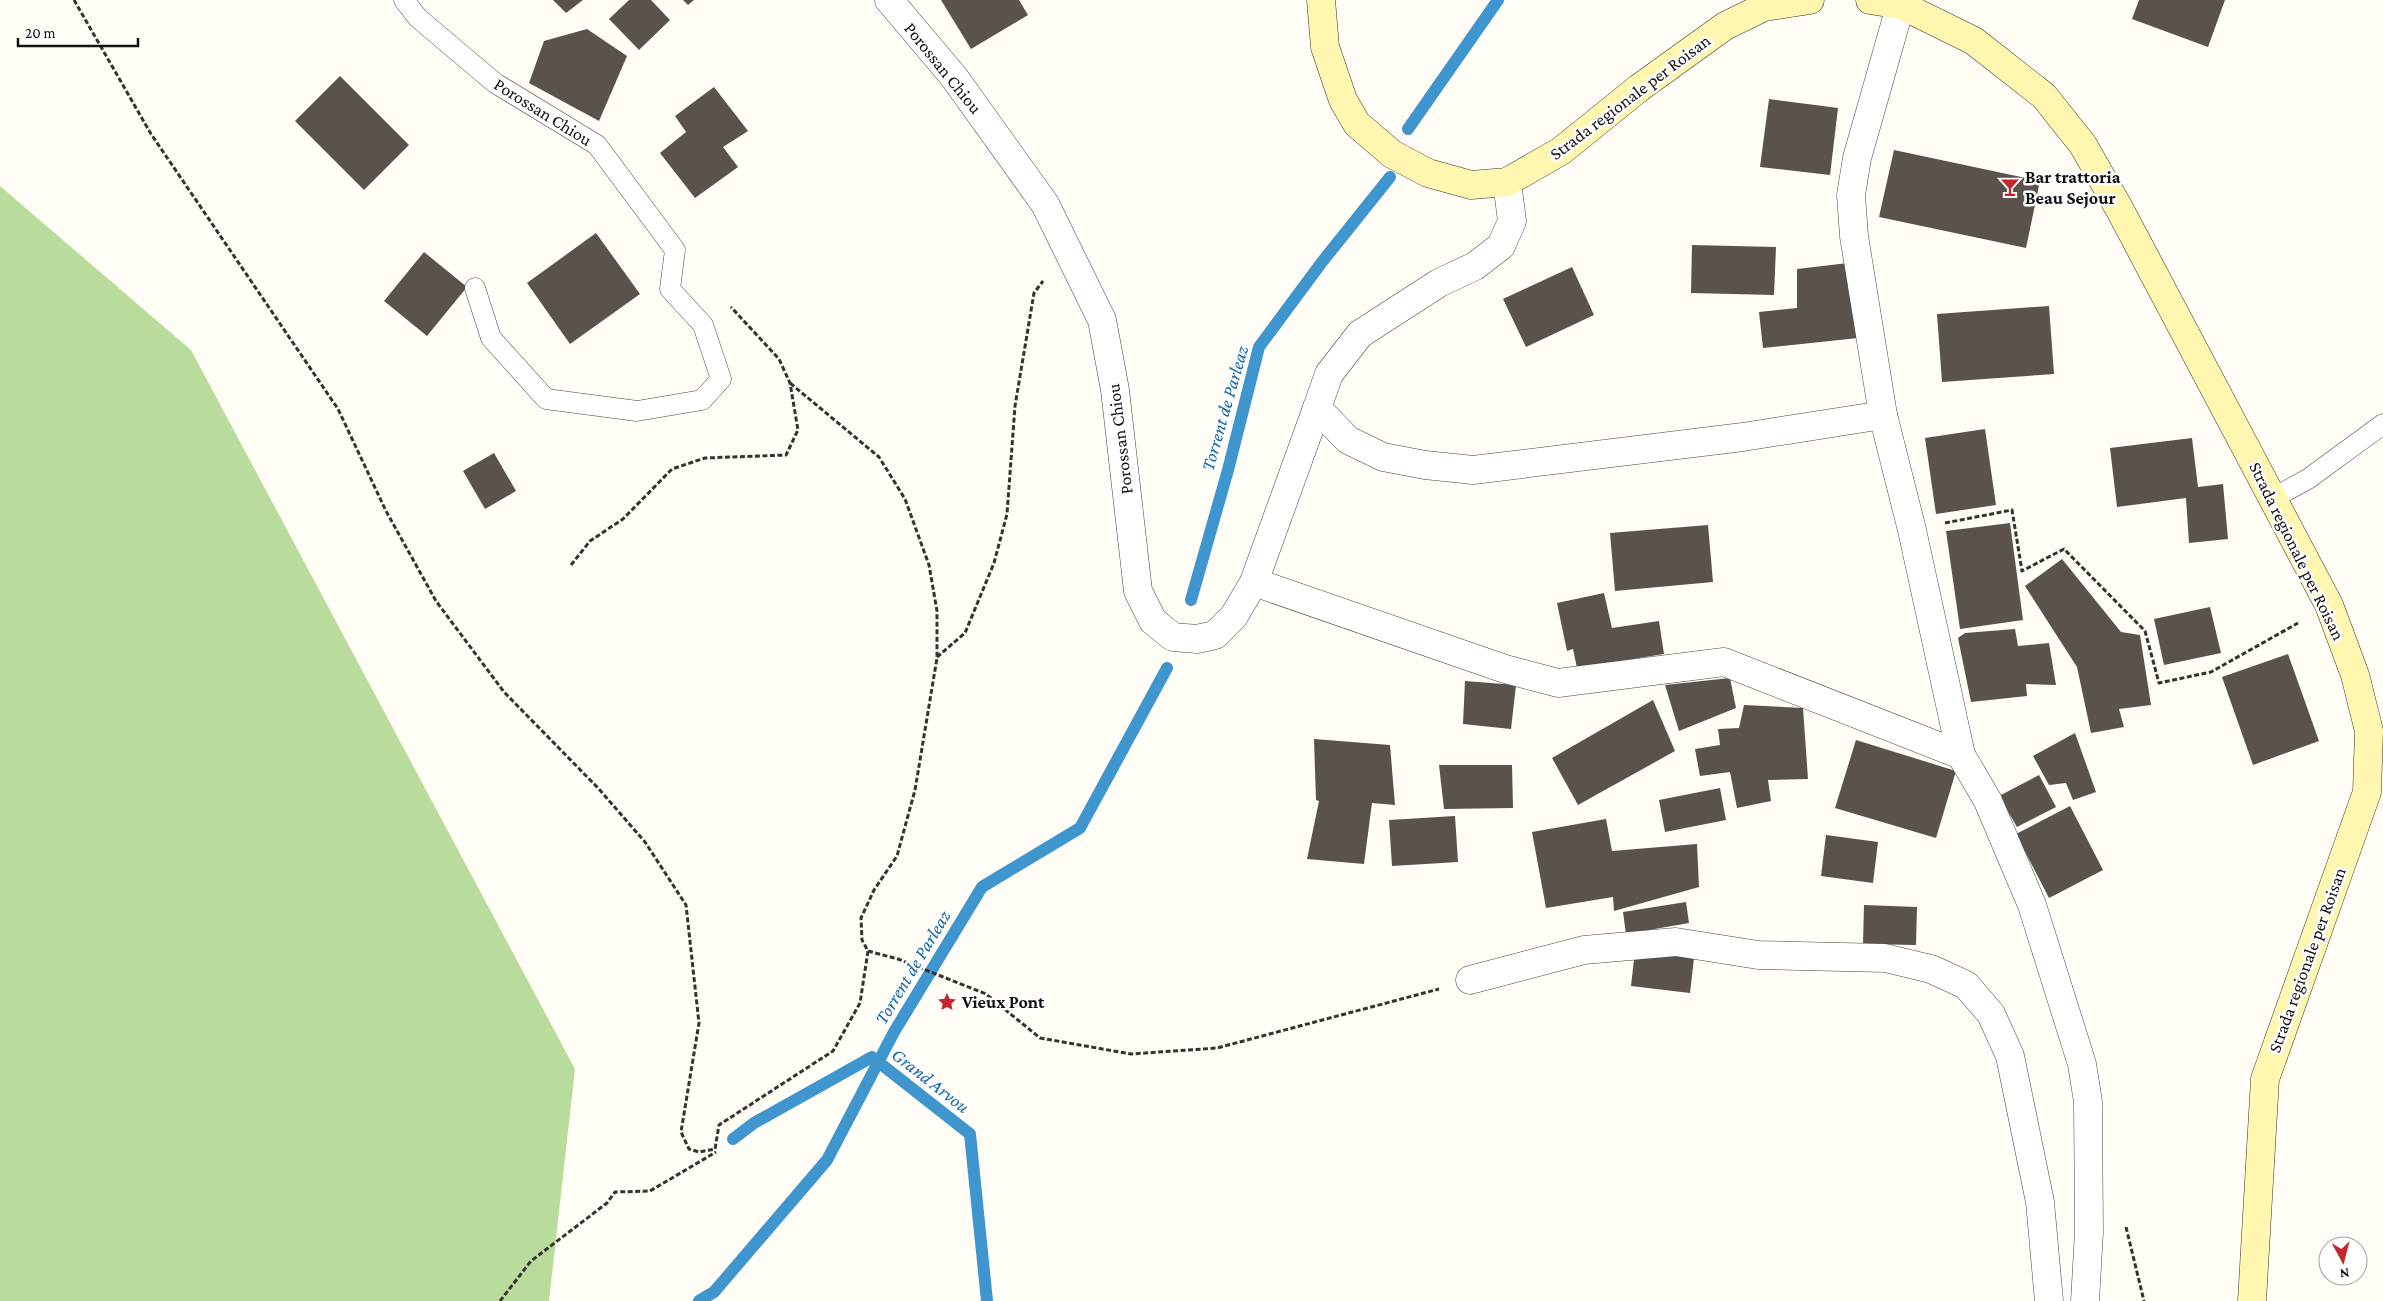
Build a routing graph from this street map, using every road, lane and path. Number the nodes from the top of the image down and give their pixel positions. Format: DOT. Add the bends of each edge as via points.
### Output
graph roads {
  1 [pos="74,0"];
  2 [pos="404,0"];
  3 [pos="889,0"];
  4 [pos="1321,0"];
  5 [pos="1810,0"];
  6 [pos="1870,0"];
  7 [pos="1902,3"];
  8 [pos="1507,182"];
  9 [pos="1069,250"];
  10 [pos="475,288"];
  11 [pos="725,301"];
  12 [pos="790,383"];
  13 [pos="1316,408"];
  14 [pos="1883,415"];
  15 [pos="2383,424"];
  16 [pos="2273,498"];
  17 [pos="1912,530"];
  18 [pos="571,565"];
  19 [pos="1254,582"];
  20 [pos="2328,606"];
  21 [pos="937,658"];
  22 [pos="1961,754"];
  23 [pos="868,951"];
  24 [pos="1470,980"];
  25 [pos="715,1151"];
  26 [pos="500,1301"];
  27 [pos="2049,1301"];
  28 [pos="2085,1301"];
  29 [pos="2252,1301"];
  1 -- 25 [label="path" via="151,134 338,409 386,511 436,601 504,692 598,788 645,842 686,905 699,1023 682,1132 689,1149"];
  2 -- 10 [label="lane, Porossan Chiou" via="418,18 494,84 597,145 675,250 670,289 703,326 721,379 702,400 637,411 546,399 491,338"];
  3 -- 9 [label="street, Porossan Chiou" via="954,77 1045,204"];
  4 -- 8 [label="main road, Strada regionale per Roisan" via="1325,47 1343,100 1357,124 1392,154 1428,174 1471,185"];
  5 -- 8 [label="main road, Strada regionale per Roisan" via="1764,7 1725,26 1639,88 1561,151"];
  6 -- 7 [label="main road, Strada regionale per Roisan"];
  7 -- 14 [label="street" via="1857,158 1851,195 1854,236"];
  7 -- 16 [label="main road, Strada regionale per Roisan" via="1974,41 2013,70 2044,96 2083,145"];
  8 -- 13 [label="street, Porossan Chiou" via="1512,221 1501,246 1475,266 1439,283 1360,334 1329,374"];
  9 -- 19 [label="street, Porossan Chiou" via="1102,320 1115,390 1138,591 1152,621 1173,637 1197,639 1215,635 1234,616"];
  9 -- 21 [label="path" via="1034,293 1015,406 1007,514 994,563 965,633"];
  11 -- 12 [label="path" via="779,359"];
  12 -- 18 [label="path" via="798,430 786,455 705,458 672,469 623,519 590,541"];
  12 -- 21 [label="path" via="879,457 905,498 929,565 937,611"];
  13 -- 14 [label="street" via="1348,440 1383,457 1473,470 1733,438"];
  13 -- 19 [label="street, Porossan Chiou"];
  14 -- 17 [label="street"];
  15 -- 16 [label="lane" via="2308,478"];
  16 -- 20 [label="main road, Strada regionale per Roisan"];
  17 -- 20 [label="path" via="2012,510 2022,571 2064,549 2145,631 2159,683 2211,672"];
  17 -- 22 [label="street"];
  19 -- 22 [label="street" via="1505,669 1558,683 1724,662"];
  20 -- 29 [label="main road, Strada regionale per Roisan" via="2355,675 2369,731 2368,792 2265,1079"];
  21 -- 23 [label="path" via="915,790 897,856 874,890 861,918 862,940"];
  22 -- 28 [label="street" via="1988,802 2032,906 2082,1064 2088,1102"];
  23 -- 24 [label="path" via="898,959 986,994 1040,1038 1131,1054 1217,1048"];
  23 -- 25 [label="path" via="860,1003 834,1051 719,1125"];
  24 -- 27 [label="street" via="1584,950 1676,942 1758,955 1885,958 1931,970 1966,985 1992,1014 2010,1056 2040,1202"];
  25 -- 26 [label="path" via="650,1191 615,1192 607,1202 531,1261"];
}
